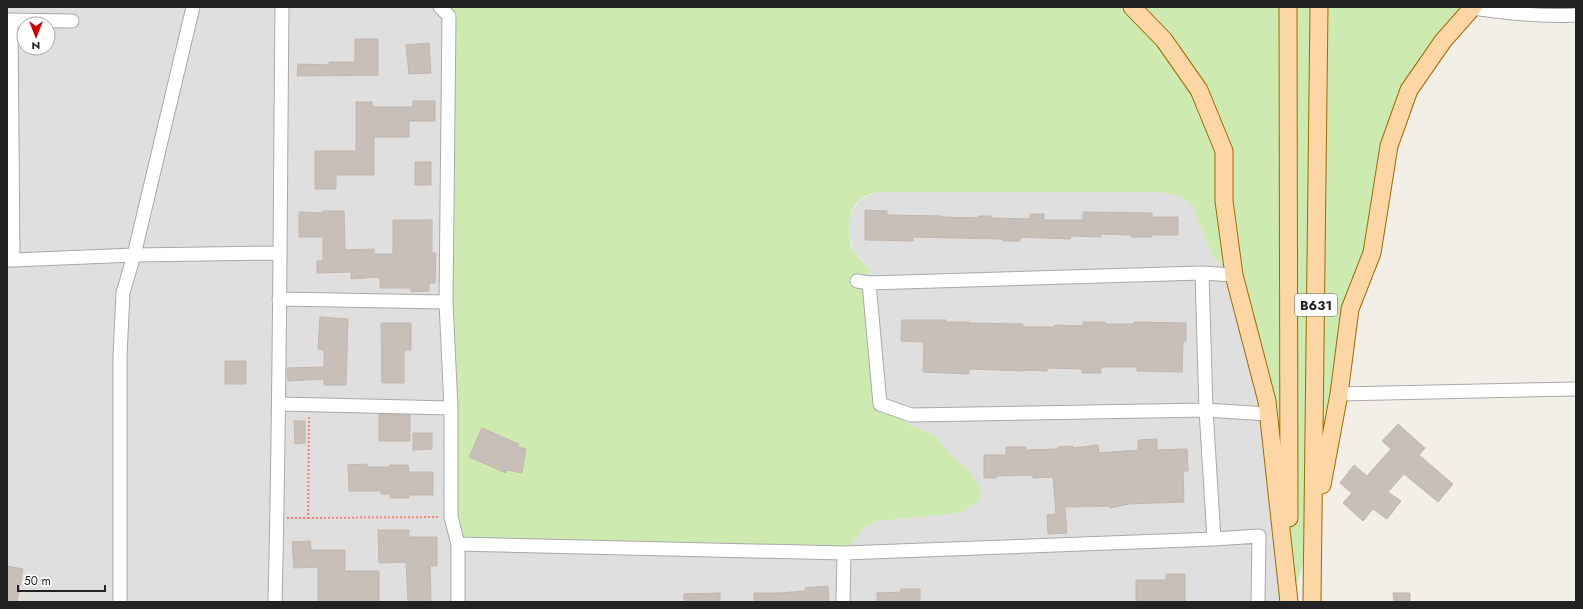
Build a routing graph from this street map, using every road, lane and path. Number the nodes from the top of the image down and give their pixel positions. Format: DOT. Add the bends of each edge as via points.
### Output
graph roads {
  1 [pos="193,7"];
  2 [pos="282,7"];
  3 [pos="440,7"];
  4 [pos="1132,7"];
  5 [pos="1288,7"];
  6 [pos="1319,7"];
  7 [pos="1473,7"];
  8 [pos="1576,15"];
  9 [pos="9,20"];
  10 [pos="72,21"];
  11 [pos="279,253"];
  12 [pos="134,255"];
  13 [pos="10,260"];
  14 [pos="1202,274"];
  15 [pos="1234,275"];
  16 [pos="279,299"];
  17 [pos="446,302"];
  18 [pos="1576,389"];
  19 [pos="1339,394"];
  20 [pos="280,404"];
  21 [pos="309,406"];
  22 [pos="451,408"];
  23 [pos="1206,410"];
  24 [pos="1268,414"];
  25 [pos="451,517"];
  26 [pos="277,518"];
  27 [pos="308,518"];
  28 [pos="1314,529"];
  29 [pos="1214,539"];
  30 [pos="458,544"];
  31 [pos="844,553"];
  32 [pos="120,602"];
  33 [pos="275,602"];
  34 [pos="458,602"];
  35 [pos="843,602"];
  36 [pos="1258,602"];
  37 [pos="1289,602"];
  38 [pos="1312,602"];
  1 -- 12 [label="street"];
  2 -- 11 [label="street"];
  3 -- 17 [label="street" via="449,16"];
  4 -- 15 [label="main road" via="1164,40 1199,90 1224,151 1224,201"];
  5 -- 37 [label="main road, B631"];
  6 -- 28 [label="main road, B631"];
  7 -- 8 [label="street" via="1510,14"];
  7 -- 19 [label="main road" via="1442,41 1409,90 1389,146 1372,253 1350,309"];
  9 -- 10 [label="street"];
  9 -- 13 [label="street"];
  11 -- 12 [label="street"];
  11 -- 16 [label="street"];
  12 -- 13 [label="street"];
  12 -- 32 [label="street" via="123,293 120,356"];
  14 -- 15 [label="street"];
  14 -- 23 [label="street"];
  14 -- 23 [label="street" via="863,282 880,404 911,415"];
  15 -- 24 [label="main road" via="1267,401"];
  16 -- 17 [label="street"];
  16 -- 20 [label="street"];
  17 -- 22 [label="street"];
  18 -- 19 [label="street"];
  19 -- 28 [label="main road"];
  20 -- 21 [label="street"];
  20 -- 26 [label="street"];
  21 -- 22 [label="street"];
  21 -- 27 [label="path"];
  22 -- 25 [label="street"];
  23 -- 24 [label="street"];
  23 -- 29 [label="street"];
  24 -- 37 [label="main road"];
  25 -- 27 [label="path"];
  25 -- 30 [label="street"];
  26 -- 27 [label="path"];
  26 -- 33 [label="street"];
  28 -- 38 [label="main road, B631"];
  29 -- 31 [label="street"];
  29 -- 36 [label="street" via="1259,536"];
  30 -- 31 [label="street"];
  30 -- 34 [label="street"];
  31 -- 35 [label="street"];
}
